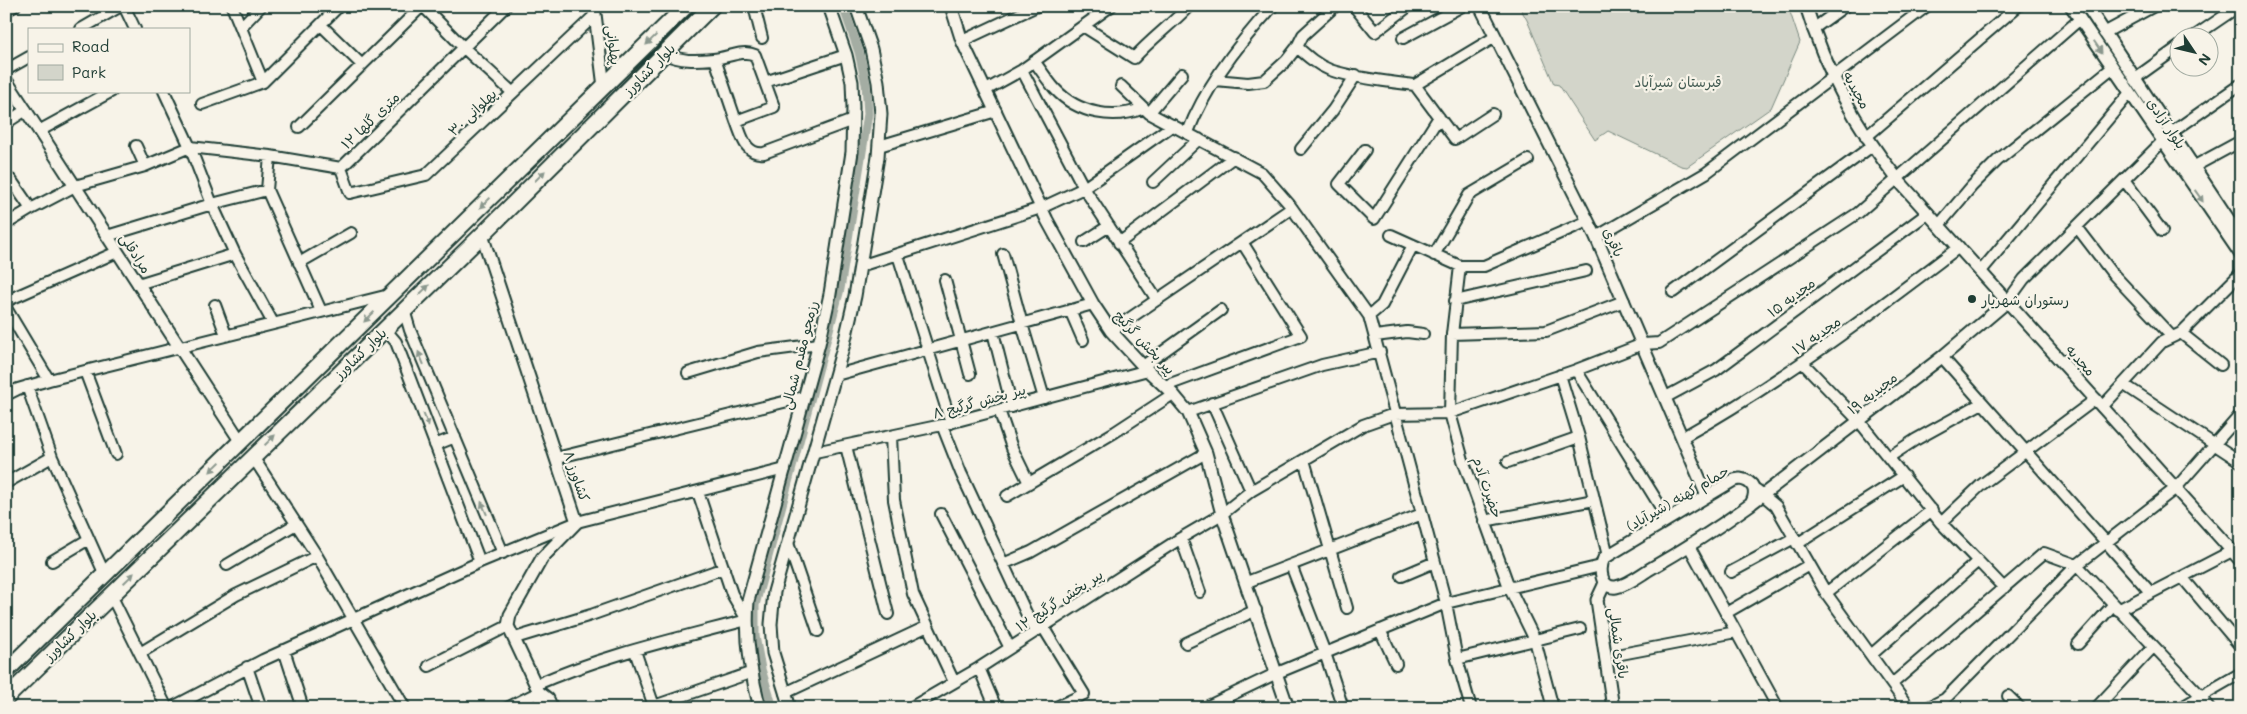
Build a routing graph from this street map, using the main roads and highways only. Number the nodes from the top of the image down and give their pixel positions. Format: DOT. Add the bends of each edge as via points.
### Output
graph roads {
  1 [pos="686,6"];
  2 [pos="712,6"];
  3 [pos="171,511"];
  4 [pos="184,524"];
  5 [pos="6,671"];
  6 [pos="6,698"];
  1 -- 3 [label="main road, بلوار کشاورز, one-way"];
  4 -- 2 [label="main road, بلوار کشاورز, one-way"];
  3 -- 4 [label="main road"];
  3 -- 5 [label="main road, بلوار کشاورز"];
  6 -- 4 [label="main road, بلوار کشاورز, one-way"];
}
